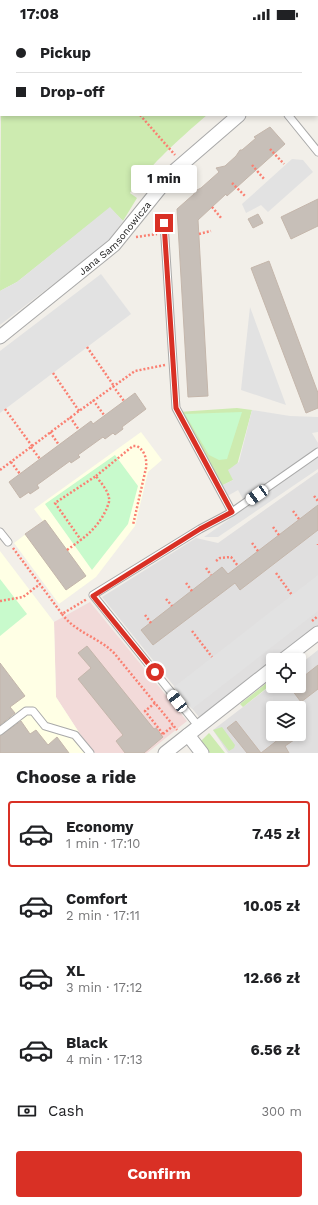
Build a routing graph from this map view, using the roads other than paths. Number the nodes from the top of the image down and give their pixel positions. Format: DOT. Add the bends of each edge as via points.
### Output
graph roads {
  1 [pos="238,116"];
  2 [pos="289,116"];
  3 [pos="318,152"];
  4 [pos="164,223"];
  5 [pos="0,337"];
  6 [pos="318,452"];
  7 [pos="232,512"];
  8 [pos="0,532"];
  9 [pos="8,542"];
  10 [pos="318,633"];
  11 [pos="293,653"];
  12 [pos="266,674"];
  13 [pos="199,727"];
  14 [pos="0,730"];
  15 [pos="188,735"];
  16 [pos="90,753"];
  17 [pos="164,753"];
  18 [pos="202,753"];
  1 -- 5 [label="street, Jana Samsonowicza" via="161,185 114,245"];
  2 -- 3 [label="lane"];
  4 -- 7 [label="lane" via="176,408"];
  6 -- 7 [label="lane"];
  7 -- 13 [label="lane" via="200,529 93,596 180,699"];
  8 -- 9 [label="lane"];
  10 -- 11 [label="street"];
  12 -- 13 [label="street"];
  13 -- 15 [label="street"];
  14 -- 16 [label="lane" via="26,711 33,711 45,726 75,735"];
  15 -- 17 [label="street"];
  15 -- 18 [label="street"];
}
